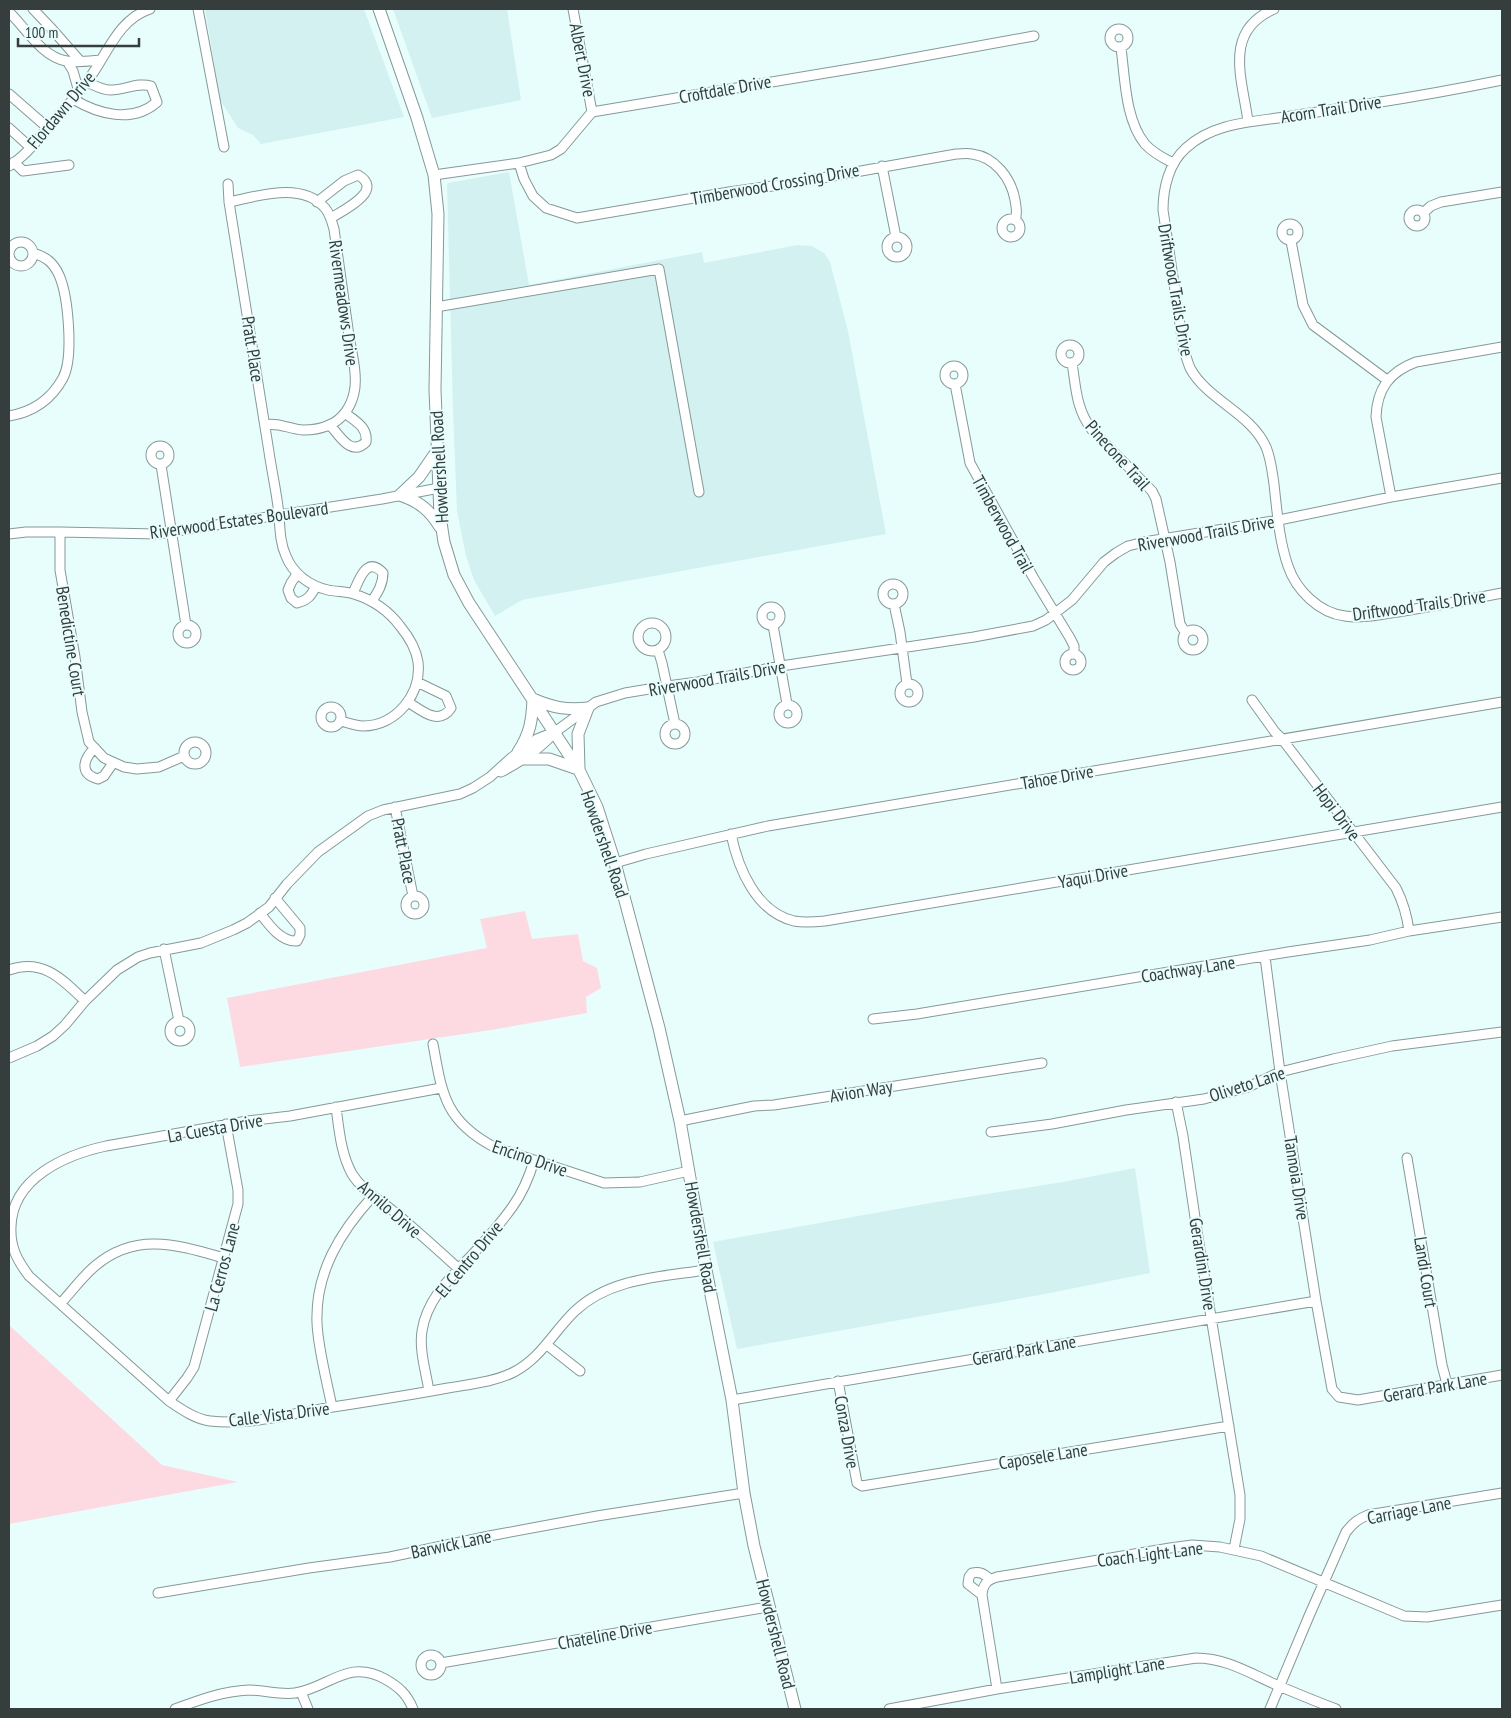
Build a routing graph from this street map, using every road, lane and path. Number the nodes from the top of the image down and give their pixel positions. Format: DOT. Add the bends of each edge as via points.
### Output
graph roads {
  1 [pos="13,9"];
  2 [pos="32,9"];
  3 [pos="150,9"];
  4 [pos="198,9"];
  5 [pos="379,9"];
  6 [pos="573,9"];
  7 [pos="1274,9"];
  8 [pos="9,12"];
  9 [pos="1034,36"];
  10 [pos="1121,48"];
  11 [pos="102,60"];
  12 [pos="80,61"];
  13 [pos="68,62"];
  14 [pos="1502,80"];
  15 [pos="87,82"];
  16 [pos="9,94"];
  17 [pos="76,95"];
  18 [pos="592,112"];
  19 [pos="1248,121"];
  20 [pos="9,128"];
  21 [pos="48,128"];
  22 [pos="30,147"];
  23 [pos="224,147"];
  24 [pos="519,163"];
  25 [pos="1173,163"];
  26 [pos="12,164"];
  27 [pos="69,165"];
  28 [pos="882,166"];
  29 [pos="434,175"];
  30 [pos="228,184"];
  31 [pos="1502,192"];
  32 [pos="229,202"];
  33 [pos="318,202"];
  34 [pos="1423,213"];
  35 [pos="331,218"];
  36 [pos="1015,220"];
  37 [pos="896,237"];
  38 [pos="1291,241"];
  39 [pos="33,253"];
  40 [pos="436,307"];
  41 [pos="1502,347"];
  42 [pos="1072,363"];
  43 [pos="1387,380"];
  44 [pos="955,384"];
  45 [pos="345,413"];
  46 [pos="9,416"];
  47 [pos="265,425"];
  48 [pos="330,425"];
  49 [pos="437,450"];
  50 [pos="161,465"];
  51 [pos="1502,478"];
  52 [pos="439,488"];
  53 [pos="700,492"];
  54 [pos="400,496"];
  55 [pos="1391,497"];
  56 [pos="279,514"];
  57 [pos="1279,520"];
  58 [pos="172,531"];
  59 [pos="442,531"];
  60 [pos="60,532"];
  61 [pos="9,534"];
  62 [pos="1165,538"];
  63 [pos="297,574"];
  64 [pos="316,586"];
  65 [pos="1502,593"];
  66 [pos="353,594"];
  67 [pos="372,601"];
  68 [pos="894,604"];
  69 [pos="1055,613"];
  70 [pos="186,625"];
  71 [pos="773,625"];
  72 [pos="1186,632"];
  73 [pos="902,648"];
  74 [pos="658,650"];
  75 [pos="1074,654"];
  76 [pos="781,666"];
  77 [pos="417,682"];
  78 [pos="907,684"];
  79 [pos="667,686"];
  80 [pos="533,700"];
  81 [pos="1252,700"];
  82 [pos="408,702"];
  83 [pos="1502,702"];
  84 [pos="787,704"];
  85 [pos="588,708"];
  86 [pos="341,721"];
  87 [pos="675,724"];
  88 [pos="555,732"];
  89 [pos="1282,739"];
  90 [pos="95,748"];
  91 [pos="184,756"];
  92 [pos="520,756"];
  93 [pos="113,762"];
  94 [pos="579,770"];
  95 [pos="395,807"];
  96 [pos="1502,807"];
  97 [pos="1353,833"];
  98 [pos="730,834"];
  99 [pos="615,863"];
  100 [pos="413,896"];
  101 [pos="276,898"];
  102 [pos="260,913"];
  103 [pos="1502,917"];
  104 [pos="1409,931"];
  105 [pos="164,950"];
  106 [pos="1265,957"];
  107 [pos="9,970"];
  108 [pos="85,1001"];
  109 [pos="873,1019"];
  110 [pos="179,1021"];
  111 [pos="1502,1032"];
  112 [pos="433,1044"];
  113 [pos="9,1058"];
  114 [pos="1042,1063"];
  115 [pos="1280,1072"];
  116 [pos="441,1088"];
  117 [pos="1176,1102"];
  118 [pos="336,1108"];
  119 [pos="680,1121"];
  120 [pos="226,1124"];
  121 [pos="992,1132"];
  122 [pos="1407,1158"];
  123 [pos="534,1161"];
  124 [pos="689,1171"];
  125 [pos="373,1196"];
  126 [pos="13,1211"];
  127 [pos="224,1258"];
  128 [pos="458,1269"];
  129 [pos="706,1270"];
  130 [pos="1316,1301"];
  131 [pos="61,1303"];
  132 [pos="1212,1318"];
  133 [pos="547,1344"];
  134 [pos="580,1371"];
  135 [pos="1502,1375"];
  136 [pos="838,1381"];
  137 [pos="1447,1384"];
  138 [pos="429,1392"];
  139 [pos="1339,1397"];
  140 [pos="732,1400"];
  141 [pos="169,1401"];
  142 [pos="332,1407"];
  143 [pos="1229,1426"];
  144 [pos="857,1483"];
  145 [pos="744,1493"];
  146 [pos="1502,1493"];
  147 [pos="1234,1549"];
  148 [pos="990,1579"];
  149 [pos="1324,1583"];
  150 [pos="158,1593"];
  151 [pos="982,1595"];
  152 [pos="1502,1605"];
  153 [pos="768,1608"];
  154 [pos="441,1663"];
  155 [pos="1279,1686"];
  156 [pos="997,1689"];
  157 [pos="302,1692"];
  158 [pos="194,1706"];
  159 [pos="175,1709"];
  160 [pos="308,1709"];
  161 [pos="412,1709"];
  162 [pos="795,1709"];
  163 [pos="889,1709"];
  164 [pos="1270,1709"];
  165 [pos="1336,1709"];
  1 -- 8 [label="street"];
  2 -- 12 [label="street"];
  3 -- 11 [label="street, Flordawn Drive" via="127,22"];
  4 -- 23 [label="street"];
  5 -- 29 [label="main road, Howdershell Road"];
  6 -- 18 [label="street, Albert Drive"];
  7 -- 19 [label="street" via="1263,13 1249,25 1241,41 1239,58"];
  8 -- 13 [label="street" via="48,53"];
  9 -- 18 [label="street, Croftdale Drive"];
  10 -- 25 [label="street" via="1133,124 1146,145"];
  11 -- 12 [label="street"];
  11 -- 15 [label="street, Flordawn Drive"];
  12 -- 13 [label="street"];
  13 -- 17 [label="street" via="73,71"];
  14 -- 19 [label="street, Acorn Trail Drive"];
  15 -- 17 [label="street, Flordawn Drive"];
  15 -- 17 [label="street" via="108,90 143,84 152,86 157,102 134,113 110,114 87,107"];
  16 -- 21 [label="street"];
  17 -- 21 [label="street, Flordawn Drive"];
  18 -- 24 [label="street" via="560,149"];
  19 -- 25 [label="street, Acorn Trail Drive" via="1203,136 1185,148"];
  20 -- 22 [label="street"];
  21 -- 22 [label="street, Flordawn Drive"];
  22 -- 26 [label="street, Flordawn Drive"];
  24 -- 28 [label="street, Timberwood Crossing Drive" via="533,196 546,208 577,218"];
  24 -- 29 [label="street"];
  25 -- 57 [label="street, Driftwood Trails Drive" via="1162,210 1184,350 1190,368 1199,380 1259,434 1272,465"];
  26 -- 27 [label="street" via="23,171"];
  28 -- 36 [label="street, Timberwood Crossing Drive" via="956,154 985,158 997,166 1013,188"];
  28 -- 37 [label="street"];
  29 -- 40 [label="main road, Howdershell Road" via="438,214"];
  30 -- 32 [label="street, Pratt Place"];
  31 -- 34 [label="street" via="1440,202"];
  32 -- 33 [label="street" via="292,193"];
  32 -- 47 [label="street, Pratt Place"];
  33 -- 35 [label="street, Rivermeadows Drive"];
  33 -- 35 [label="street" via="351,177 358,175 364,178 368,190"];
  35 -- 45 [label="street, Rivermeadows Drive" via="354,365 355,391"];
  38 -- 43 [label="street" via="1303,306 1313,325"];
  39 -- 46 [label="street" via="45,257 59,275 66,308 69,356 63,378 51,396 32,410"];
  40 -- 49 [label="main road, Howdershell Road"];
  40 -- 53 [label="street" via="659,270"];
  41 -- 43 [label="street" via="1416,362 1404,366"];
  42 -- 62 [label="street, Pinecone Trail" via="1084,419 1152,491"];
  43 -- 55 [label="street" via="1376,407 1376,417"];
  44 -- 69 [label="street, Timberwood Trail" via="970,463"];
  45 -- 48 [label="street, Rivermeadows Drive"];
  45 -- 48 [label="street" via="365,430 366,442 362,446 351,446"];
  47 -- 48 [label="street, Rivermeadows Drive" via="278,424 301,430"];
  47 -- 56 [label="street, Pratt Place"];
  49 -- 52 [label="main road, Howdershell Road"];
  49 -- 54 [label="main road" via="419,477"];
  50 -- 58 [label="street"];
  51 -- 55 [label="street, Riverwood Trails Drive"];
  52 -- 54 [label="street, Riverwood Estates Boulevard"];
  52 -- 59 [label="main road, Howdershell Road"];
  54 -- 56 [label="street, Riverwood Estates Boulevard"];
  54 -- 59 [label="main road" via="411,498 425,508"];
  55 -- 57 [label="street, Riverwood Trails Drive"];
  56 -- 58 [label="street, Riverwood Estates Boulevard"];
  56 -- 63 [label="street, Pratt Place" via="286,556"];
  57 -- 62 [label="street, Riverwood Trails Drive"];
  57 -- 65 [label="street, Driftwood Trails Drive" via="1288,566 1301,591 1320,606 1345,616 1384,614"];
  58 -- 60 [label="street, Riverwood Estates Boulevard" via="147,535"];
  58 -- 70 [label="street"];
  59 -- 80 [label="main road, Howdershell Road" via="454,575 485,630"];
  60 -- 61 [label="street, Riverwood Estates Boulevard"];
  60 -- 90 [label="street, Benedictine Court" via="60,570 82,712 89,742"];
  62 -- 69 [label="street, Riverwood Trails Drive" via="1128,546 1116,553 1104,562 1072,600"];
  62 -- 72 [label="street, Pinecone Trail" via="1180,624"];
  63 -- 64 [label="street"];
  63 -- 64 [label="street" via="288,590 297,603 311,596"];
  64 -- 66 [label="street"];
  66 -- 67 [label="street"];
  66 -- 67 [label="street" via="366,569 379,569 383,579"];
  67 -- 77 [label="street" via="393,617 412,643 418,661"];
  68 -- 73 [label="street"];
  69 -- 73 [label="street, Riverwood Trails Drive" via="1033,626"];
  69 -- 75 [label="street, Timberwood Trail" via="1074,646"];
  71 -- 76 [label="street"];
  73 -- 76 [label="street, Riverwood Trails Drive"];
  73 -- 78 [label="street"];
  74 -- 79 [label="street"];
  76 -- 79 [label="street, Riverwood Trails Drive"];
  76 -- 84 [label="street"];
  77 -- 82 [label="street"];
  77 -- 82 [label="street" via="446,696 451,708 447,714 437,717"];
  79 -- 85 [label="street, Riverwood Trails Drive" via="625,693 596,702"];
  79 -- 87 [label="street"];
  80 -- 85 [label="main road" via="559,709"];
  80 -- 88 [label="main road, Howdershell Road"];
  80 -- 92 [label="main road" via="529,733"];
  81 -- 89 [label="street, Hopi Drive"];
  82 -- 86 [label="street" via="381,723 363,726"];
  83 -- 89 [label="street, Tahoe Drive"];
  85 -- 88 [label="street, Riverwood Trails Drive"];
  85 -- 94 [label="main road" via="578,734"];
  88 -- 92 [label="street, Riverwood Trails Drive" via="543,745"];
  88 -- 94 [label="main road, Howdershell Road"];
  89 -- 97 [label="street, Hopi Drive"];
  89 -- 98 [label="street, Tahoe Drive"];
  90 -- 93 [label="street, Benedictine Court"];
  90 -- 93 [label="street" via="84,766 90,777 98,779 104,776"];
  91 -- 93 [label="street, Benedictine Court" via="149,769 124,767"];
  92 -- 94 [label="main road" via="549,759"];
  92 -- 95 [label="street, Riverwood Trails Drive" via="490,778 460,794"];
  94 -- 99 [label="main road, Howdershell Road"];
  95 -- 100 [label="street, Pratt Place"];
  95 -- 101 [label="street" via="368,816 336,838 306,864"];
  96 -- 97 [label="street, Yaqui Drive"];
  97 -- 98 [label="street, Yaqui Drive" via="810,922 780,916 765,904 741,870"];
  97 -- 104 [label="street, Hopi Drive" via="1396,888"];
  98 -- 99 [label="street, Tahoe Drive"];
  99 -- 119 [label="main road, Howdershell Road"];
  101 -- 102 [label="street"];
  101 -- 102 [label="street" via="300,928 297,940 286,940"];
  102 -- 105 [label="street" via="218,937"];
  103 -- 104 [label="street, Coachway Lane"];
  104 -- 106 [label="street, Coachway Lane"];
  105 -- 108 [label="street" via="138,957 117,970"];
  105 -- 110 [label="street"];
  106 -- 109 [label="street, Coachway Lane"];
  106 -- 115 [label="street, Tannoia Drive"];
  107 -- 108 [label="street" via="23,966 45,969"];
  108 -- 113 [label="street" via="54,1036"];
  111 -- 115 [label="street, Oliveto Lane" via="1392,1046"];
  112 -- 116 [label="street, Encino Drive"];
  114 -- 119 [label="street, Avion Way" via="754,1106"];
  115 -- 117 [label="street, Oliveto Lane" via="1228,1094"];
  115 -- 130 [label="street, Tannoia Drive"];
  116 -- 118 [label="street, La Cuesta Drive"];
  116 -- 123 [label="street, Encino Drive" via="450,1110 478,1138"];
  117 -- 121 [label="street, Oliveto Lane"];
  117 -- 132 [label="street, Gerardini Drive"];
  118 -- 120 [label="street, La Cuesta Drive"];
  118 -- 125 [label="street, Annilo Drive" via="348,1165 362,1187"];
  119 -- 124 [label="main road, Howdershell Road"];
  120 -- 126 [label="street, La Cuesta Drive" via="106,1146 71,1156 28,1184"];
  120 -- 127 [label="street, La Cerros Lane" via="238,1204"];
  122 -- 137 [label="street, Landi Court"];
  123 -- 124 [label="street, Encino Drive" via="604,1183 640,1182"];
  123 -- 128 [label="street, El Centro Drive" via="514,1205"];
  124 -- 129 [label="main road, Howdershell Road"];
  125 -- 128 [label="street, Annilo Drive"];
  125 -- 142 [label="street" via="336,1245 319,1292 317,1324"];
  126 -- 131 [label="street, Calle Vista Drive" via="11,1239 20,1264"];
  127 -- 131 [label="street" via="160,1243 117,1251 95,1266"];
  127 -- 141 [label="street, La Cerros Lane" via="194,1366"];
  128 -- 138 [label="street, El Centro Drive" via="440,1289 428,1310 421,1333"];
  129 -- 133 [label="street, Calle Vista Drive" via="635,1281 593,1296 575,1311"];
  129 -- 140 [label="main road, Howdershell Road"];
  130 -- 132 [label="street, Gerard Park Lane"];
  130 -- 139 [label="street, Tannoia Drive" via="1332,1389"];
  131 -- 141 [label="street, Calle Vista Drive"];
  132 -- 136 [label="street, Gerard Park Lane"];
  132 -- 143 [label="street, Gerardini Drive"];
  133 -- 134 [label="street"];
  133 -- 138 [label="street, Calle Vista Drive" via="523,1367 505,1376"];
  135 -- 137 [label="street, Gerard Park Lane"];
  136 -- 140 [label="street, Gerard Park Lane"];
  136 -- 144 [label="street, Conza Drive"];
  137 -- 139 [label="street, Gerard Park Lane" via="1358,1400"];
  138 -- 142 [label="street, Calle Vista Drive"];
  140 -- 145 [label="main road, Howdershell Road"];
  141 -- 142 [label="street, Calle Vista Drive" via="207,1420 238,1423"];
  143 -- 144 [label="street, Caposele Lane" via="862,1486"];
  143 -- 147 [label="street, Gerardini Drive" via="1240,1495 1240,1519"];
  145 -- 150 [label="street, Barwick Lane" via="587,1518 390,1557"];
  145 -- 153 [label="main road, Howdershell Road"];
  146 -- 149 [label="street, Carriage Lane" via="1360,1518 1346,1532"];
  147 -- 148 [label="street, Coach Light Lane" via="1192,1545"];
  147 -- 149 [label="street, Coach Light Lane" via="1261,1556"];
  148 -- 151 [label="street" via="982,1588"];
  148 -- 151 [label="street, Coach Light Lane" via="977,1572 969,1577 968,1584"];
  149 -- 152 [label="street, Coach Light Lane" via="1394,1613 1414,1618"];
  149 -- 155 [label="street, Carriage Lane"];
  151 -- 156 [label="street"];
  153 -- 154 [label="street, Chateline Drive"];
  153 -- 162 [label="main road, Howdershell Road"];
  155 -- 156 [label="street, Lamplight Lane" via="1224,1661 1196,1658"];
  155 -- 164 [label="street, Carriage Lane"];
  155 -- 165 [label="street, Lamplight Lane"];
  156 -- 163 [label="street, Lamplight Lane"];
  157 -- 158 [label="street" via="230,1692"];
  157 -- 160 [label="street"];
  157 -- 161 [label="street" via="340,1675 362,1671 402,1689"];
  158 -- 159 [label="street"];
}
